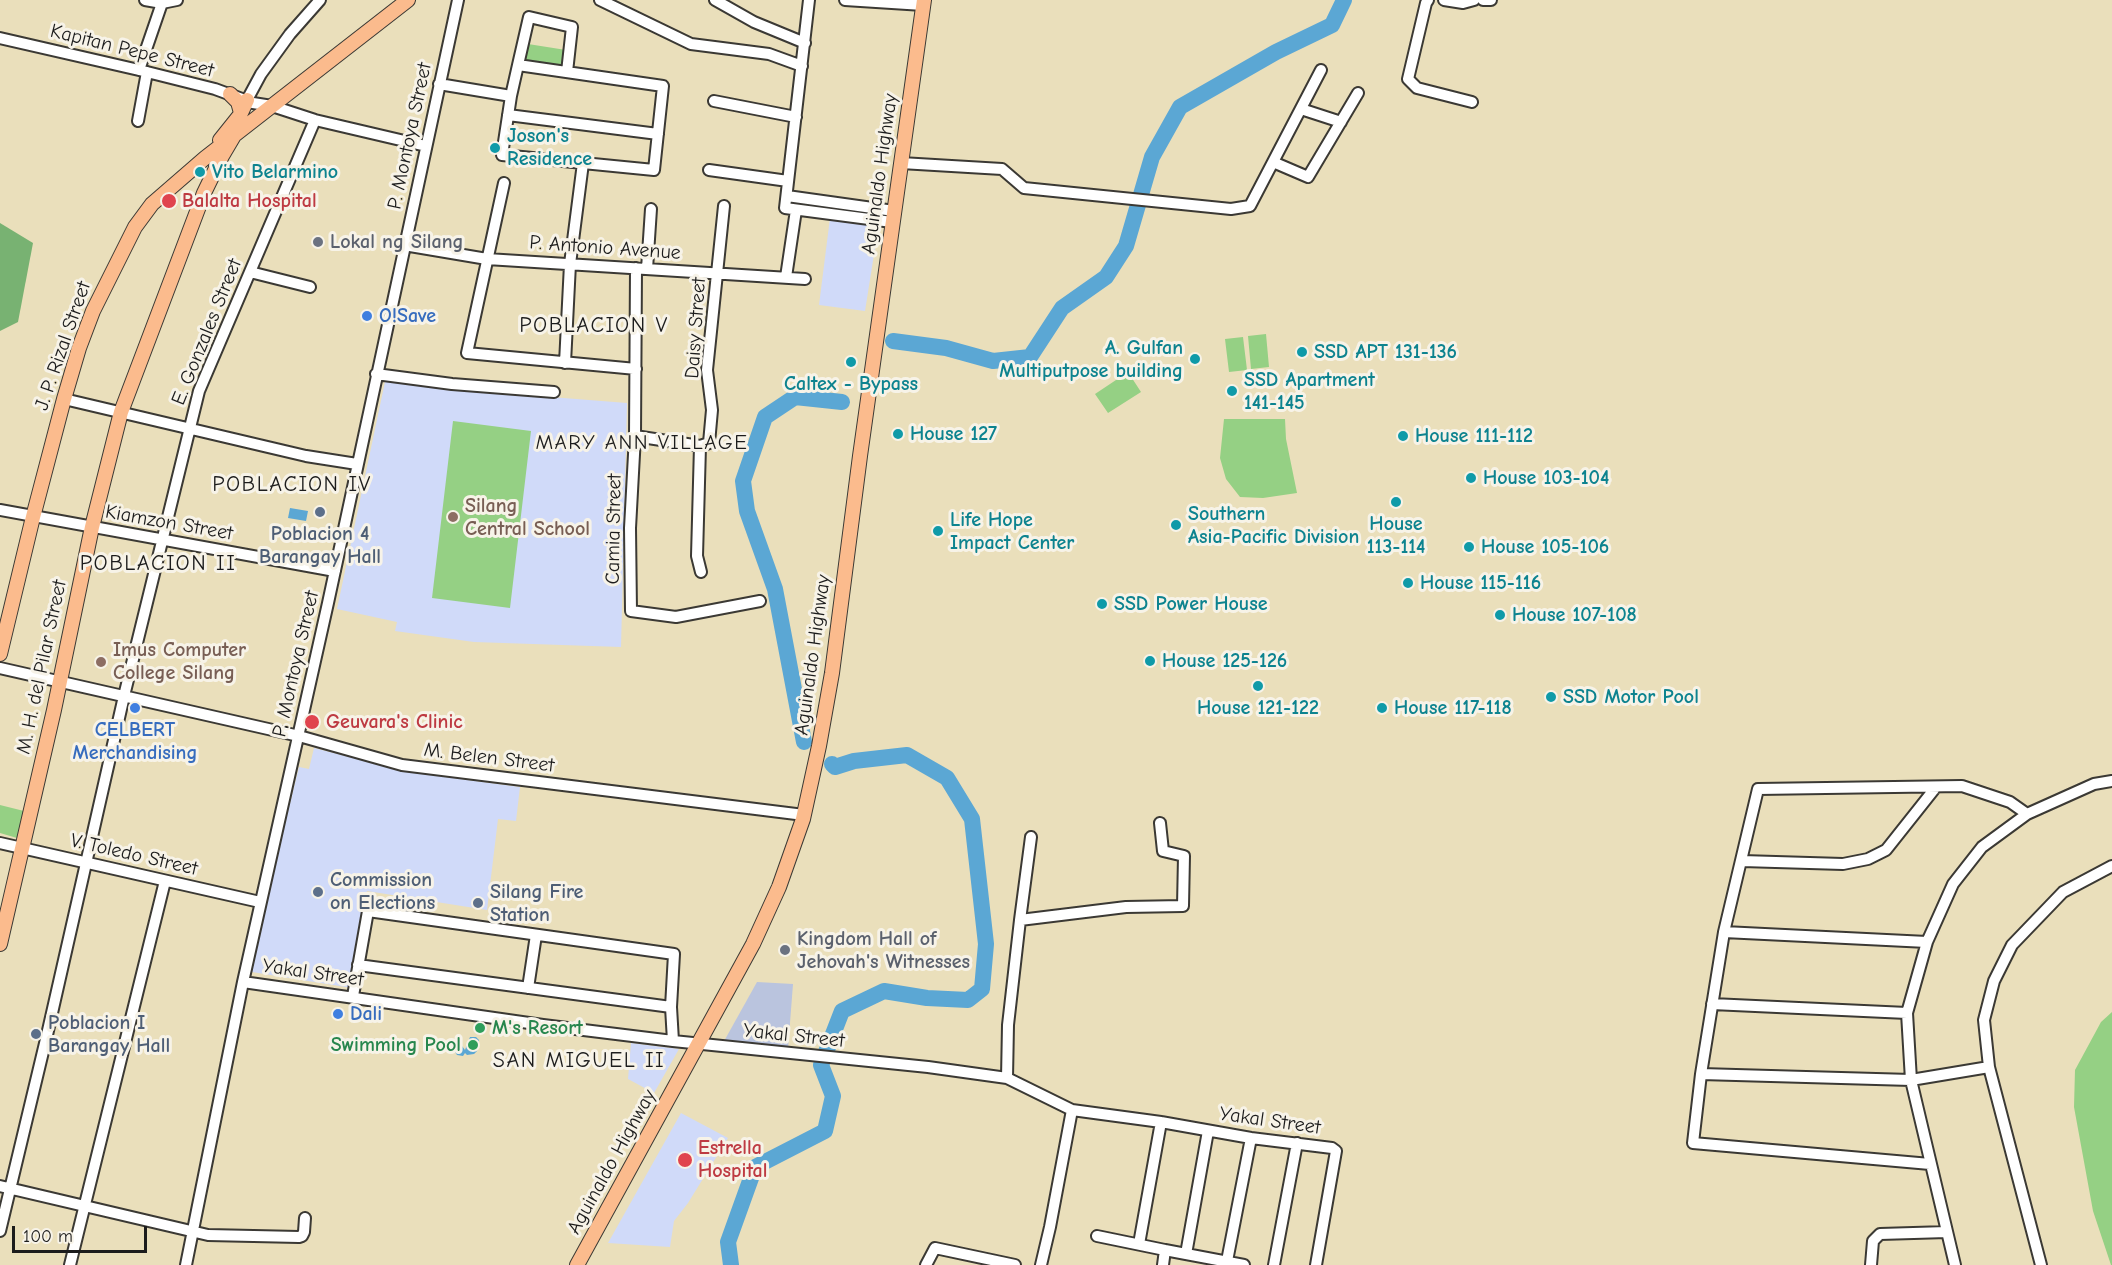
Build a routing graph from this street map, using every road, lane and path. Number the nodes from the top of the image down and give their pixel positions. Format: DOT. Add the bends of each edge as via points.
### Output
graph roads {
  1 [pos="145,0"];
  2 [pos="177,0"];
  3 [pos="320,0"];
  4 [pos="408,0"];
  5 [pos="458,0"];
  6 [pos="600,0"];
  7 [pos="715,0"];
  8 [pos="809,0"];
  9 [pos="845,0"];
  10 [pos="1428,0"];
  11 [pos="1444,0"];
  12 [pos="1474,0"];
  13 [pos="1483,0"];
  14 [pos="1491,0"];
  15 [pos="162,3"];
  16 [pos="923,3"];
  17 [pos="0,38"];
  18 [pos="805,43"];
  19 [pos="518,65"];
  20 [pos="802,66"];
  21 [pos="1322,70"];
  22 [pos="143,71"];
  23 [pos="567,72"];
  24 [pos="439,84"];
  25 [pos="1358,93"];
  26 [pos="230,94"];
  27 [pos="511,96"];
  28 [pos="714,101"];
  29 [pos="1472,102"];
  30 [pos="247,105"];
  31 [pos="272,106"];
  32 [pos="1301,109"];
  33 [pos="508,115"];
  34 [pos="796,117"];
  35 [pos="255,119"];
  36 [pos="315,120"];
  37 [pos="138,121"];
  38 [pos="1341,122"];
  39 [pos="235,134"];
  40 [pos="658,134"];
  41 [pos="426,146"];
  42 [pos="205,158"];
  43 [pos="1273,162"];
  44 [pos="583,163"];
  45 [pos="901,163"];
  46 [pos="709,170"];
  47 [pos="788,181"];
  48 [pos="504,183"];
  49 [pos="787,196"];
  50 [pos="724,206"];
  51 [pos="651,209"];
  52 [pos="796,210"];
  53 [pos="893,216"];
  54 [pos="404,245"];
  55 [pos="487,259"];
  56 [pos="570,264"];
  57 [pos="641,269"];
  58 [pos="250,272"];
  59 [pos="718,273"];
  60 [pos="786,277"];
  61 [pos="805,279"];
  62 [pos="310,287"];
  63 [pos="565,363"];
  64 [pos="636,369"];
  65 [pos="376,374"];
  66 [pos="554,392"];
  67 [pos="64,399"];
  68 [pos="121,412"];
  69 [pos="189,429"];
  70 [pos="635,436"];
  71 [pos="700,446"];
  72 [pos="357,464"];
  73 [pos="0,510"];
  74 [pos="33,517"];
  75 [pos="92,527"];
  76 [pos="162,541"];
  77 [pos="335,571"];
  78 [pos="701,572"];
  79 [pos="760,601"];
  80 [pos="0,654"];
  81 [pos="0,668"];
  82 [pos="60,681"];
  83 [pos="124,696"];
  84 [pos="299,736"];
  85 [pos="2112,781"];
  86 [pos="1936,788"];
  87 [pos="2027,814"];
  88 [pos="804,815"];
  89 [pos="1160,823"];
  90 [pos="1031,837"];
  91 [pos="0,843"];
  92 [pos="21,849"];
  93 [pos="1742,861"];
  94 [pos="85,863"];
  95 [pos="2112,866"];
  96 [pos="165,881"];
  97 [pos="260,902"];
  98 [pos="1020,920"];
  99 [pos="1724,932"];
  100 [pos="536,935"];
  101 [pos="1927,942"];
  102 [pos="0,944"];
  103 [pos="358,965"];
  104 [pos="243,982"];
  105 [pos="528,988"];
  106 [pos="353,996"];
  107 [pos="1712,1004"];
  108 [pos="671,1007"];
  109 [pos="1906,1013"];
  110 [pos="673,1041"];
  111 [pos="700,1045"];
  112 [pos="1989,1067"];
  113 [pos="1701,1074"];
  114 [pos="1007,1078"];
  115 [pos="1911,1080"];
  116 [pos="1072,1110"];
  117 [pos="1161,1122"];
  118 [pos="1208,1131"];
  119 [pos="1251,1138"];
  120 [pos="1297,1143"];
  121 [pos="1930,1164"];
  122 [pos="5,1187"];
  123 [pos="84,1206"];
  124 [pos="305,1218"];
  125 [pos="0,1231"];
  126 [pos="193,1232"];
  127 [pos="1947,1232"];
  128 [pos="1097,1236"];
  129 [pos="1139,1244"];
  130 [pos="1165,1250"];
  131 [pos="1186,1254"];
  132 [pos="1227,1261"];
  133 [pos="70,1265"];
  134 [pos="186,1265"];
  135 [pos="577,1265"];
  136 [pos="926,1265"];
  137 [pos="1015,1265"];
  138 [pos="1041,1265"];
  139 [pos="1163,1265"];
  140 [pos="1244,1265"];
  141 [pos="1274,1265"];
  142 [pos="1316,1265"];
  143 [pos="1871,1265"];
  144 [pos="1955,1265"];
  145 [pos="2041,1265"];
  1 -- 15 [label="street"];
  2 -- 15 [label="street"];
  3 -- 30 [label="street" via="261,74"];
  4 -- 31 [label="main road, J. P. Rizal Street"];
  5 -- 24 [label="street, P. Montoya Street"];
  6 -- 20 [label="street" via="691,44 770,54"];
  7 -- 18 [label="street" via="754,22"];
  8 -- 18 [label="street"];
  9 -- 16 [label="street"];
  10 -- 29 [label="street" via="1408,79 1417,88"];
  11 -- 12 [label="street"];
  13 -- 14 [label="street"];
  15 -- 22 [label="street"];
  16 -- 45 [label="main road, Aguinaldo Highway"];
  17 -- 22 [label="street, Kapitan Pepe Street"];
  18 -- 20 [label="street"];
  19 -- 23 [label="street"];
  19 -- 23 [label="street" via="529,17 572,27"];
  19 -- 27 [label="street"];
  20 -- 34 [label="street"];
  21 -- 32 [label="street"];
  22 -- 26 [label="street, Kapitan Pepe Street"];
  22 -- 37 [label="street"];
  23 -- 40 [label="street" via="663,86"];
  24 -- 27 [label="street"];
  24 -- 41 [label="street, P. Montoya Street"];
  25 -- 38 [label="street"];
  26 -- 30 [label="main road"];
  27 -- 33 [label="street"];
  28 -- 34 [label="street"];
  30 -- 31 [label="street"];
  30 -- 35 [label="street" via="259,109"];
  30 -- 42 [label="main road"];
  31 -- 35 [label="main road, J. P. Rizal Street"];
  31 -- 36 [label="street"];
  32 -- 38 [label="street"];
  32 -- 43 [label="street"];
  33 -- 40 [label="street"];
  33 -- 44 [label="street" via="502,155"];
  34 -- 47 [label="street"];
  35 -- 39 [label="main road, J. P. Rizal Street"];
  36 -- 41 [label="street"];
  36 -- 58 [label="street, E. Gonzales Street"];
  38 -- 43 [label="street" via="1308,177"];
  39 -- 42 [label="main road, J. P. Rizal Street"];
  39 -- 68 [label="main road, M. H. del Pilar Street" via="204,193"];
  40 -- 44 [label="street" via="654,170"];
  41 -- 54 [label="street, P. Montoya Street"];
  42 -- 67 [label="main road, J. P. Rizal Street" via="152,204 135,227 93,310"];
  43 -- 45 [label="street" via="1250,206 1231,208 1024,188 1002,169"];
  44 -- 56 [label="street"];
  45 -- 53 [label="main road, Aguinaldo Highway"];
  46 -- 47 [label="street"];
  47 -- 49 [label="street"];
  48 -- 55 [label="street"];
  49 -- 52 [label="street" via="785,208"];
  49 -- 53 [label="street"];
  50 -- 59 [label="street, Daisy Street"];
  51 -- 57 [label="street, Camia Street"];
  52 -- 53 [label="street"];
  52 -- 60 [label="street"];
  53 -- 88 [label="main road, Aguinaldo Highway" via="832,673"];
  54 -- 55 [label="street, P. Antonio Avenue"];
  54 -- 65 [label="street, P. Montoya Street"];
  55 -- 56 [label="street, P. Antonio Avenue"];
  55 -- 63 [label="street" via="467,353"];
  56 -- 57 [label="street, P. Antonio Avenue"];
  56 -- 63 [label="street"];
  57 -- 59 [label="street, P. Antonio Avenue"];
  57 -- 64 [label="street, Camia Street"];
  58 -- 62 [label="street"];
  58 -- 69 [label="street, E. Gonzales Street" via="199,391"];
  59 -- 60 [label="street, P. Antonio Avenue"];
  59 -- 71 [label="street, Daisy Street" via="707,370 712,432 709,443"];
  60 -- 61 [label="street, P. Antonio Avenue"];
  63 -- 64 [label="street"];
  64 -- 70 [label="street, Camia Street"];
  65 -- 66 [label="street"];
  65 -- 72 [label="street, P. Montoya Street"];
  67 -- 68 [label="street"];
  67 -- 74 [label="main road, J. P. Rizal Street"];
  68 -- 69 [label="street"];
  68 -- 75 [label="main road, M. H. del Pilar Street"];
  69 -- 72 [label="street"];
  69 -- 76 [label="street, E. Gonzales Street"];
  70 -- 71 [label="street"];
  70 -- 79 [label="street, Camia Street" via="631,610 676,617"];
  71 -- 78 [label="street, Daisy Street" via="697,556"];
  72 -- 77 [label="street, P. Montoya Street"];
  73 -- 74 [label="street, Kiamzon Street"];
  74 -- 75 [label="street, Kiamzon Street"];
  74 -- 80 [label="main road, J. P. Rizal Street"];
  75 -- 76 [label="street, Kiamzon Street"];
  75 -- 82 [label="main road, M. H. del Pilar Street"];
  76 -- 77 [label="street, Kiamzon Street"];
  76 -- 83 [label="street, E. Gonzales Street"];
  77 -- 84 [label="street, P. Montoya Street"];
  81 -- 82 [label="street, M. Belen Street"];
  82 -- 83 [label="street, M. Belen Street"];
  82 -- 92 [label="main road, M. H. del Pilar Street"];
  83 -- 84 [label="street, M. Belen Street"];
  83 -- 94 [label="street, E. Gonzales Street"];
  84 -- 88 [label="street, M. Belen Street" via="427,769"];
  84 -- 97 [label="street, P. Montoya Street"];
  85 -- 87 [label="street" via="2094,784"];
  86 -- 87 [label="street" via="1962,786 2010,802"];
  86 -- 93 [label="street" via="1886,850 1868,859 1843,864"];
  86 -- 93 [label="street" via="1758,789"];
  87 -- 101 [label="street" via="1982,847 1953,884"];
  88 -- 111 [label="main road, Aguinaldo Highway" via="762,927"];
  89 -- 98 [label="street" via="1163,851 1184,856 1183,906 1126,907"];
  90 -- 98 [label="street"];
  91 -- 92 [label="street, V. Toledo Street"];
  92 -- 94 [label="street, V. Toledo Street"];
  92 -- 102 [label="main road, M. H. del Pilar Street"];
  93 -- 99 [label="street"];
  94 -- 96 [label="street, V. Toledo Street"];
  94 -- 122 [label="street, E. Gonzales Street"];
  95 -- 112 [label="street" via="2063,892 2012,945 1994,981 1984,1020"];
  96 -- 97 [label="street, V. Toledo Street"];
  96 -- 123 [label="street"];
  97 -- 104 [label="street, P. Montoya Street"];
  98 -- 114 [label="street" via="1008,1024"];
  99 -- 101 [label="street"];
  99 -- 107 [label="street"];
  100 -- 103 [label="street" via="368,911"];
  100 -- 105 [label="street"];
  100 -- 108 [label="street" via="674,954"];
  101 -- 109 [label="street"];
  103 -- 105 [label="street"];
  103 -- 106 [label="street"];
  104 -- 106 [label="street, Yakal Street"];
  104 -- 126 [label="street, P. Montoya Street"];
  105 -- 108 [label="street"];
  106 -- 110 [label="street, Yakal Street"];
  107 -- 109 [label="street"];
  107 -- 113 [label="street"];
  108 -- 110 [label="street"];
  109 -- 115 [label="street"];
  110 -- 111 [label="street, Yakal Street"];
  111 -- 114 [label="street, Yakal Street"];
  111 -- 135 [label="main road, Aguinaldo Highway"];
  112 -- 115 [label="street"];
  112 -- 145 [label="street"];
  113 -- 115 [label="street"];
  113 -- 121 [label="street" via="1693,1143"];
  114 -- 116 [label="street, Yakal Street"];
  115 -- 121 [label="street"];
  116 -- 117 [label="street, Yakal Street"];
  116 -- 138 [label="street"];
  117 -- 118 [label="street, Yakal Street"];
  117 -- 129 [label="street"];
  118 -- 119 [label="street, Yakal Street"];
  118 -- 131 [label="street"];
  119 -- 120 [label="street, Yakal Street"];
  119 -- 132 [label="street"];
  120 -- 141 [label="street"];
  120 -- 142 [label="street, Yakal Street" via="1335,1149"];
  121 -- 127 [label="street"];
  122 -- 123 [label="street"];
  122 -- 125 [label="street, E. Gonzales Street"];
  123 -- 126 [label="street"];
  123 -- 133 [label="street"];
  124 -- 126 [label="street" via="304,1232 298,1237"];
  126 -- 134 [label="street, P. Montoya Street"];
  127 -- 143 [label="street" via="1880,1234 1873,1241"];
  127 -- 144 [label="street"];
  128 -- 129 [label="street"];
  129 -- 130 [label="street"];
  130 -- 131 [label="street"];
  130 -- 139 [label="street"];
  131 -- 132 [label="street"];
  132 -- 140 [label="street"];
  136 -- 137 [label="street" via="935,1248"];
}
